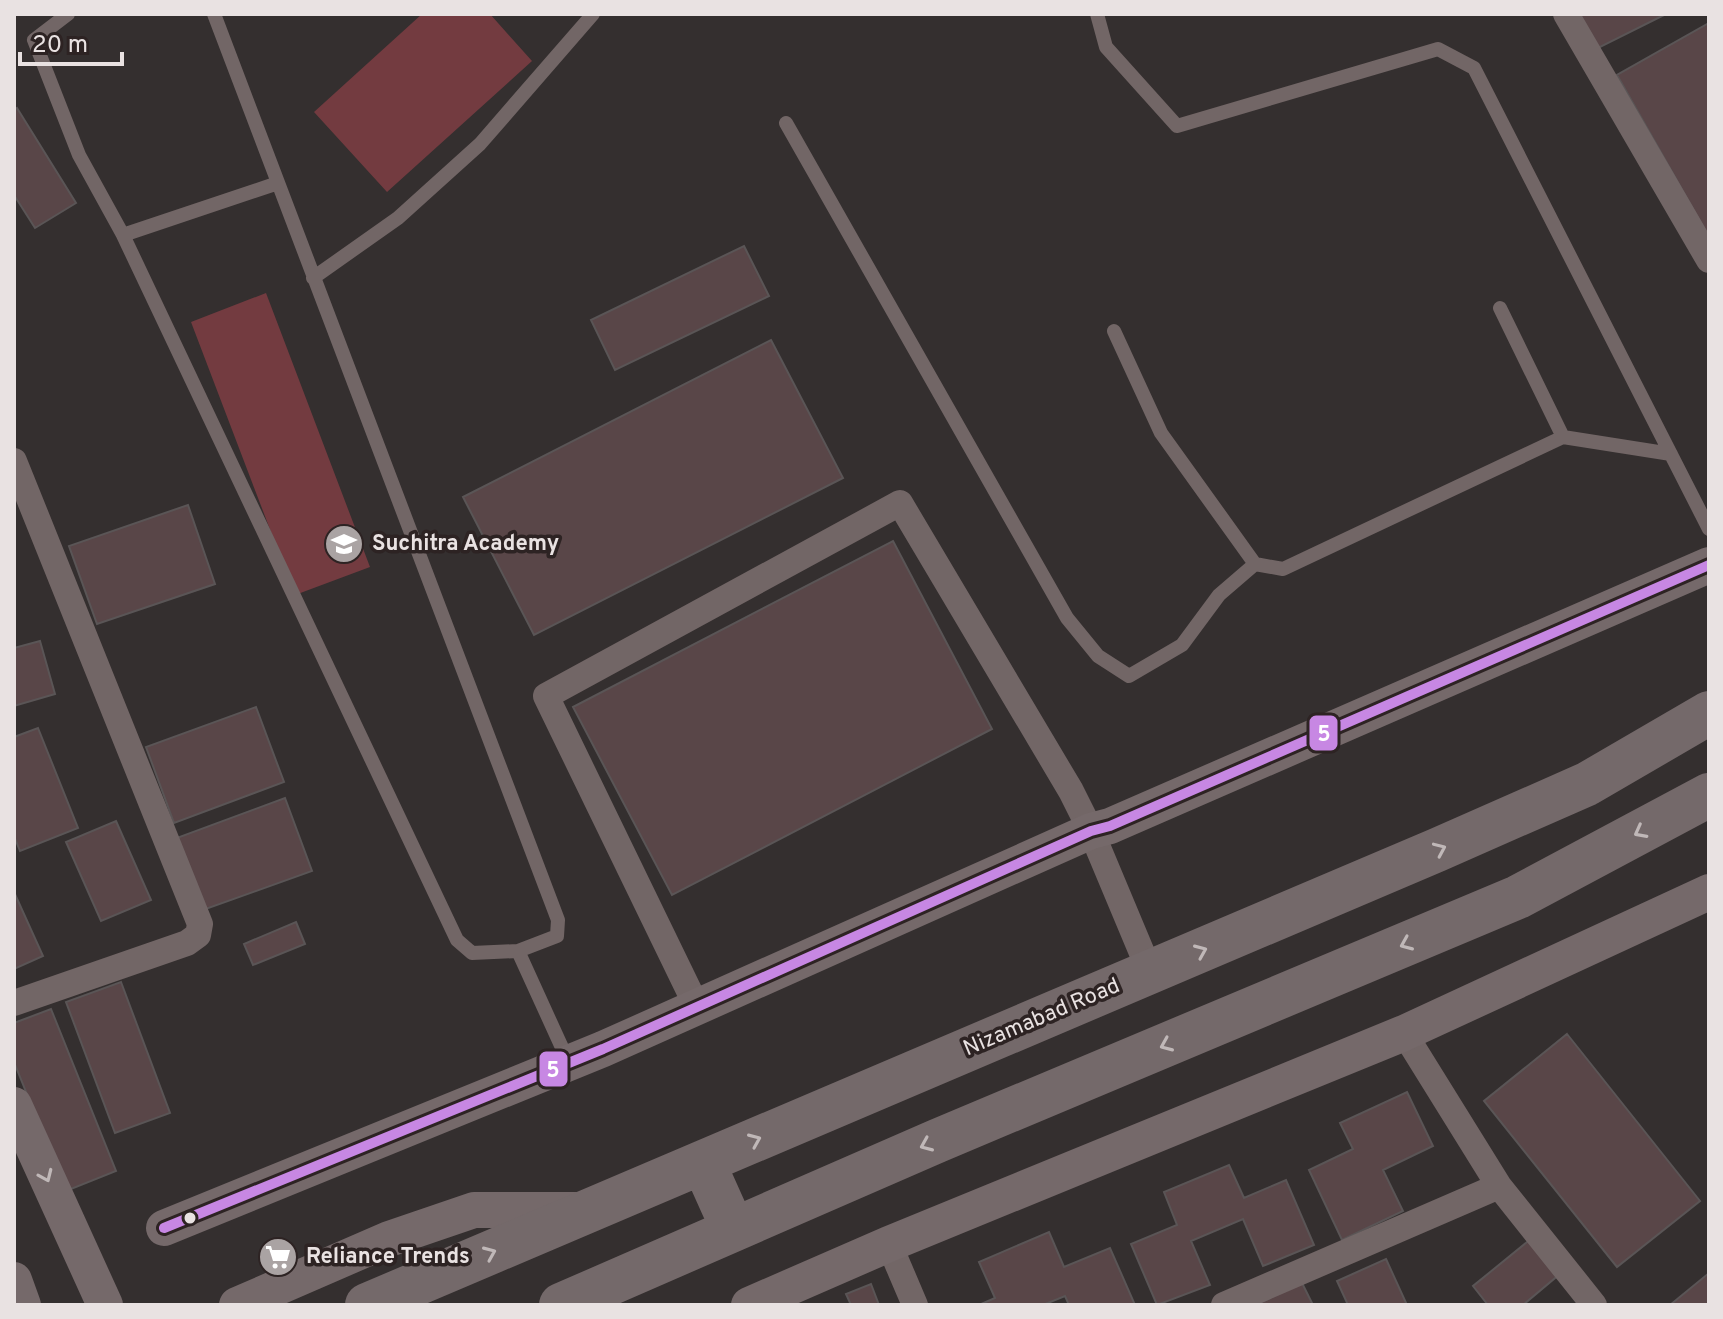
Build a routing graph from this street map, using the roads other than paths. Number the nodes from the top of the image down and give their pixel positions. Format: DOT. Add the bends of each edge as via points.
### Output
graph roads {
  1 [pos="68,14"];
  2 [pos="214,14"];
  3 [pos="593,14"];
  4 [pos="1097,14"];
  5 [pos="1566,14"];
  6 [pos="786,123"];
  7 [pos="278,183"];
  8 [pos="123,235"];
  9 [pos="1709,260"];
  10 [pos="313,278"];
  11 [pos="1500,308"];
  12 [pos="1114,331"];
  13 [pos="1563,437"];
  14 [pos="1671,454"];
  15 [pos="14,461"];
  16 [pos="1709,529"];
  17 [pos="1255,564"];
  18 [pos="1709,565"];
  19 [pos="1709,713"];
  20 [pos="1709,795"];
  21 [pos="1091,831"];
  22 [pos="1709,892"];
  23 [pos="518,951"];
  24 [pos="1150,972"];
  25 [pos="14,1003"];
  26 [pos="697,1007"];
  27 [pos="1404,1033"];
  28 [pos="569,1063"];
  29 [pos="14,1105"];
  30 [pos="703,1162"];
  31 [pos="1499,1186"];
  32 [pos="590,1210"];
  33 [pos="164,1228"];
  34 [pos="733,1229"];
  35 [pos="889,1244"];
  36 [pos="105,1305"];
  37 [pos="237,1305"];
  38 [pos="367,1305"];
  39 [pos="561,1305"];
  40 [pos="749,1305"];
  41 [pos="915,1305"];
  42 [pos="1224,1305"];
  43 [pos="1594,1305"];
  1 -- 8 [label="lane" via="34,40 79,155"];
  2 -- 7 [label="lane"];
  3 -- 10 [label="lane" via="480,144 398,218"];
  4 -- 14 [label="lane" via="1106,47 1177,126 1438,49 1474,68"];
  5 -- 9 [label="street"];
  6 -- 17 [label="lane" via="1067,618 1098,656 1129,676 1169,653 1182,645 1219,595"];
  7 -- 8 [label="lane"];
  7 -- 10 [label="lane"];
  8 -- 23 [label="lane" via="457,940 472,953"];
  10 -- 23 [label="lane" via="558,920 557,936"];
  11 -- 13 [label="lane"];
  12 -- 17 [label="lane" via="1161,433"];
  13 -- 14 [label="lane"];
  13 -- 17 [label="lane" via="1283,569"];
  14 -- 16 [label="lane"];
  15 -- 25 [label="street" via="200,924 198,935 187,943"];
  18 -- 21 [label="main road"];
  24 -- 19 [label="highway, Nizamabad Road, one-way" via="1587,784"];
  20 -- 34 [label="highway, one-way" via="1518,897"];
  21 -- 24 [label="street"];
  21 -- 26 [label="main road"];
  21 -- 26 [label="street" via="900,503 546,696"];
  22 -- 27 [label="main road"];
  23 -- 28 [label="lane"];
  30 -- 24 [label="highway, Nizamabad Road, one-way"];
  26 -- 28 [label="main road"];
  27 -- 31 [label="street"];
  27 -- 35 [label="main road"];
  28 -- 33 [label="main road"];
  29 -- 36 [label="main road, one-way"];
  30 -- 32 [label="highway, Nizamabad Road"];
  30 -- 34 [label="highway"];
  31 -- 42 [label="street"];
  31 -- 43 [label="street"];
  32 -- 37 [label="main road" via="474,1210 389,1239"];
  38 -- 32 [label="highway, Nizamabad Road, one-way"];
  34 -- 39 [label="highway"];
  35 -- 40 [label="main road"];
  35 -- 41 [label="street"];
}
